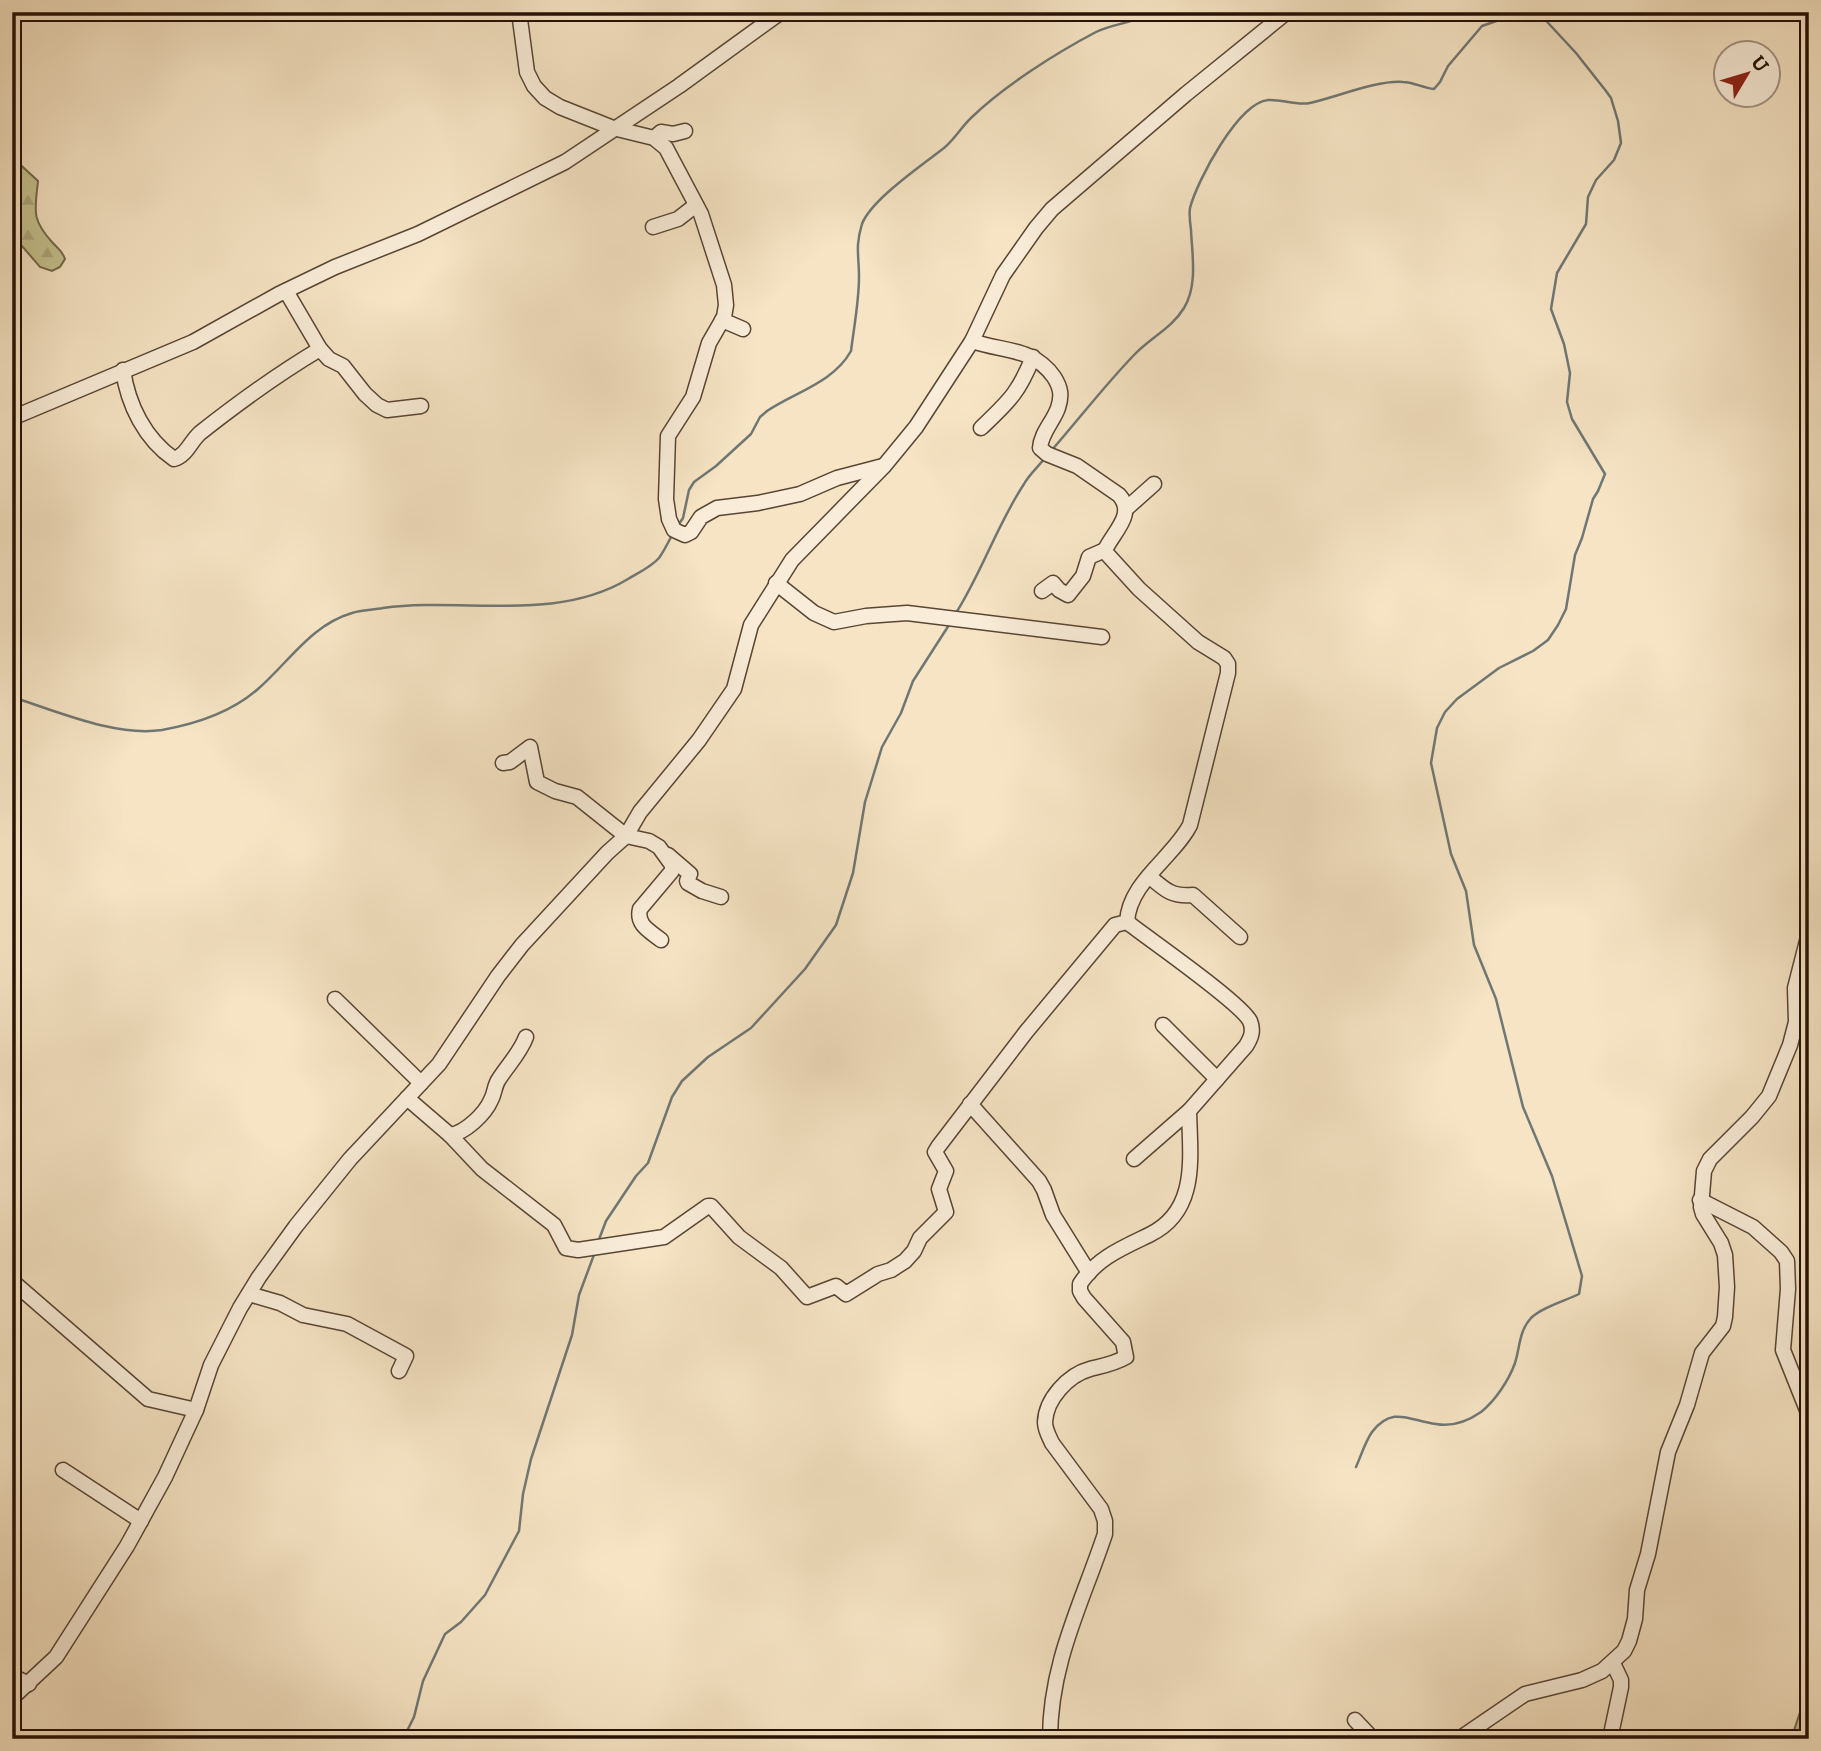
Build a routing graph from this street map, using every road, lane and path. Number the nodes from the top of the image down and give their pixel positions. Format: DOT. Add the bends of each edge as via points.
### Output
graph roads {
  1 [pos="519,12"];
  2 [pos="781,12"];
  3 [pos="1287,12"];
  4 [pos="613,128"];
  5 [pos="685,131"];
  6 [pos="654,138"];
  7 [pos="696,205"];
  8 [pos="653,227"];
  9 [pos="286,291"];
  10 [pos="722,320"];
  11 [pos="743,329"];
  12 [pos="972,341"];
  13 [pos="320,349"];
  14 [pos="1033,357"];
  15 [pos="123,370"];
  16 [pos="421,405"];
  17 [pos="12,418"];
  18 [pos="981,428"];
  19 [pos="884,466"];
  20 [pos="1154,484"];
  21 [pos="1127,508"];
  22 [pos="1105,550"];
  23 [pos="776,583"];
  24 [pos="1042,591"];
  25 [pos="1102,638"];
  26 [pos="503,763"];
  27 [pos="626,836"];
  28 [pos="659,847"];
  29 [pos="1149,876"];
  30 [pos="721,897"];
  31 [pos="1127,922"];
  32 [pos="1809,933"];
  33 [pos="1240,937"];
  34 [pos="662,940"];
  35 [pos="335,999"];
  36 [pos="1163,1025"];
  37 [pos="526,1037"];
  38 [pos="1217,1079"];
  39 [pos="421,1083"];
  40 [pos="407,1098"];
  41 [pos="970,1104"];
  42 [pos="1189,1111"];
  43 [pos="450,1135"];
  44 [pos="1133,1158"];
  45 [pos="1700,1200"];
  46 [pos="1089,1273"];
  47 [pos="12,1281"];
  48 [pos="249,1294"];
  49 [pos="399,1371"];
  50 [pos="196,1410"];
  51 [pos="1809,1415"];
  52 [pos="63,1470"];
  53 [pos="141,1521"];
  54 [pos="1613,1663"];
  55 [pos="12,1676"];
  56 [pos="29,1684"];
  57 [pos="12,1698"];
  58 [pos="1355,1720"];
  59 [pos="1050,1739"];
  60 [pos="1373,1739"];
  61 [pos="1459,1739"];
  62 [pos="1610,1739"];
  1 -- 4 [label="street" via="523,57 534,86 560,107"];
  2 -- 4 [label="street"];
  3 -- 12 [label="street" via="1052,209 1003,275"];
  4 -- 6 [label="street"];
  4 -- 9 [label="street" via="565,162 511,189"];
  5 -- 6 [label="street" via="661,132"];
  6 -- 7 [label="street" via="666,148"];
  7 -- 8 [label="street" via="678,219"];
  7 -- 10 [label="street" via="724,285"];
  9 -- 13 [label="street"];
  9 -- 15 [label="street" via="202,338"];
  10 -- 11 [label="street"];
  10 -- 19 [label="street" via="709,344 693,397 668,436 666,499 674,530 685,535 691,532 701,517 717,508 800,494"];
  12 -- 14 [label="street"];
  12 -- 19 [label="street" via="916,427"];
  13 -- 15 [label="street" via="260,388 174,459 155,441 130,404"];
  13 -- 16 [label="street" via="383,408"];
  14 -- 18 [label="street" via="1014,396"];
  14 -- 21 [label="street" via="1048,369 1061,392 1040,448 1077,466 1119,495"];
  15 -- 17 [label="street"];
  19 -- 23 [label="street" via="792,560"];
  20 -- 21 [label="street"];
  21 -- 22 [label="street"];
  22 -- 24 [label="street" via="1089,557 1078,585 1068,595 1053,583"];
  22 -- 29 [label="street" via="1154,604 1228,664 1190,825"];
  23 -- 25 [label="street" via="814,613 834,622 907,612"];
  23 -- 27 [label="street" via="751,625 728,698"];
  26 -- 27 [label="street" via="530,747 537,782 577,797"];
  27 -- 28 [label="street"];
  27 -- 39 [label="street" via="522,945 439,1065"];
  28 -- 30 [label="street" via="689,872 688,883"];
  28 -- 34 [label="street" via="672,871 638,915 643,927"];
  29 -- 31 [label="street" via="1127,908"];
  29 -- 33 [label="street" via="1172,894 1193,895"];
  31 -- 38 [label="street" via="1247,1016 1252,1036"];
  31 -- 41 [label="street" via="1115,925"];
  32 -- 45 [label="street" via="1797,978 1796,1022 1790,1045 1769,1096 1710,1159"];
  35 -- 39 [label="street"];
  36 -- 38 [label="street"];
  37 -- 43 [label="street" via="483,1112"];
  38 -- 42 [label="street"];
  39 -- 40 [label="street"];
  40 -- 43 [label="street"];
  40 -- 48 [label="street" via="350,1159"];
  41 -- 43 [label="street" via="935,1152 946,1171 939,1189 946,1212 919,1238 914,1251 851,1292 846,1294 836,1286 807,1297 711,1206 664,1237 566,1248 548,1220 482,1168"];
  41 -- 46 [label="street" via="1038,1181"];
  42 -- 44 [label="street"];
  42 -- 46 [label="street" via="1190,1179 1182,1203 1159,1229 1123,1246"];
  45 -- 51 [label="street" via="1753,1227 1787,1261 1783,1350"];
  45 -- 54 [label="street" via="1725,1255 1726,1317 1702,1353 1668,1452 1633,1628 1624,1651"];
  46 -- 59 [label="street" via="1080,1290 1123,1342 1126,1357 1069,1380 1053,1399 1046,1419 1052,1443 1105,1521 1105,1534 1072,1619 1058,1674"];
  47 -- 50 [label="street" via="148,1399"];
  48 -- 49 [label="street" via="303,1315 346,1324 406,1356"];
  48 -- 50 [label="street" via="211,1365"];
  50 -- 53 [label="street"];
  52 -- 53 [label="street"];
  53 -- 56 [label="street" via="69,1637"];
  54 -- 61 [label="street" via="1582,1680 1525,1694"];
  54 -- 62 [label="street" via="1621,1687"];
  55 -- 56 [label="street"];
  56 -- 57 [label="street"];
  58 -- 60 [label="street"];
}
